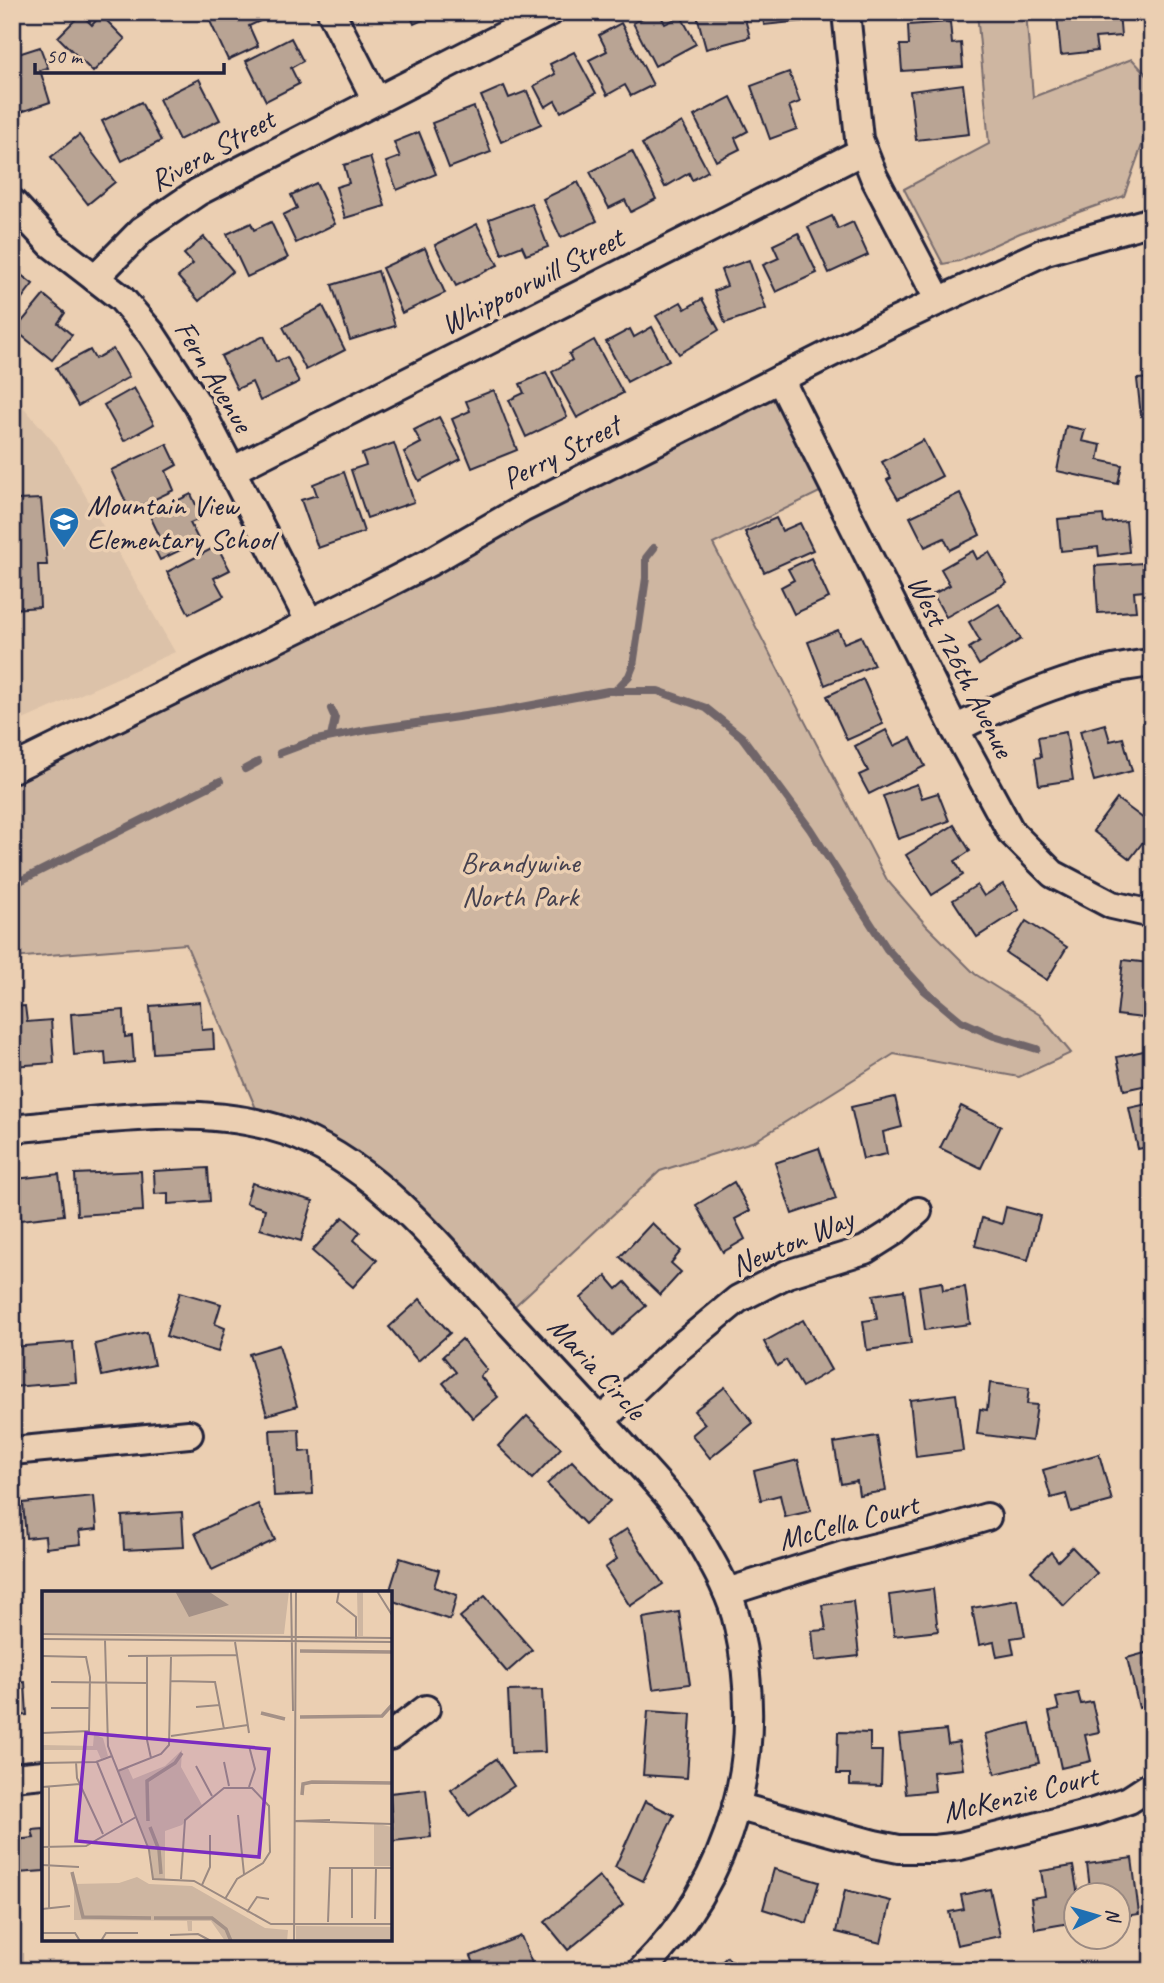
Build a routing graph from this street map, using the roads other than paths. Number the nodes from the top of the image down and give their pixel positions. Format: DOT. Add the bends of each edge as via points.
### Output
graph roads {
  1 [pos="331,12"];
  2 [pos="550,12"];
  3 [pos="846,12"];
  4 [pos="376,100"];
  5 [pos="863,151"];
  6 [pos="12,202"];
  7 [pos="1152,221"];
  8 [pos="95,278"];
  9 [pos="939,301"];
  10 [pos="780,379"];
  11 [pos="231,471"];
  12 [pos="310,623"];
  13 [pos="1152,663"];
  14 [pos="955,729"];
  15 [pos="12,769"];
  16 [pos="1152,914"];
  17 [pos="12,1129"];
  18 [pos="918,1212"];
  19 [pos="601,1421"];
  20 [pos="189,1434"];
  21 [pos="12,1451"];
  22 [pos="987,1517"];
  23 [pos="727,1592"];
  24 [pos="426,1709"];
  25 [pos="392,1734"];
  26 [pos="42,1774"];
  27 [pos="12,1777"];
  28 [pos="1152,1785"];
  29 [pos="736,1806"];
  30 [pos="641,1971"];
  1 -- 4 [label="street"];
  2 -- 4 [label="street, Rivera Street"];
  3 -- 5 [label="street"];
  4 -- 8 [label="street, Rivera Street" via="198,192 142,230"];
  5 -- 9 [label="street"];
  5 -- 11 [label="street, Whippoorwill Street"];
  6 -- 8 [label="street, Fern Avenue" via="51,244"];
  7 -- 9 [label="street, Perry Street" via="1046,251"];
  8 -- 11 [label="street, Fern Avenue" via="121,298 151,333 198,405"];
  9 -- 10 [label="street, Perry Street"];
  10 -- 12 [label="street, Perry Street"];
  10 -- 14 [label="street, West 126th Avenue"];
  11 -- 12 [label="street, Fern Avenue"];
  12 -- 15 [label="street, Perry Street"];
  13 -- 14 [label="street" via="1066,680"];
  14 -- 16 [label="street, West 126th Avenue" via="1011,832 1030,853 1083,891 1112,905"];
  17 -- 19 [label="street, Maria Circle" via="187,1116 239,1120 283,1130 327,1149 390,1195"];
  18 -- 19 [label="street, Newton Way" via="865,1250 787,1274 738,1299"];
  19 -- 23 [label="street, Maria Circle" via="699,1538"];
  20 -- 21 [label="street"];
  22 -- 23 [label="street, McCella Court"];
  23 -- 29 [label="street, Maria Circle" via="738,1625 749,1697 747,1757"];
  24 -- 25 [label="street"];
  26 -- 27 [label="street"];
  28 -- 29 [label="street, McKenzie Court" via="1129,1800 1094,1812 935,1849 874,1844"];
  29 -- 30 [label="street, Maria Circle" via="709,1879 673,1935"];
}
